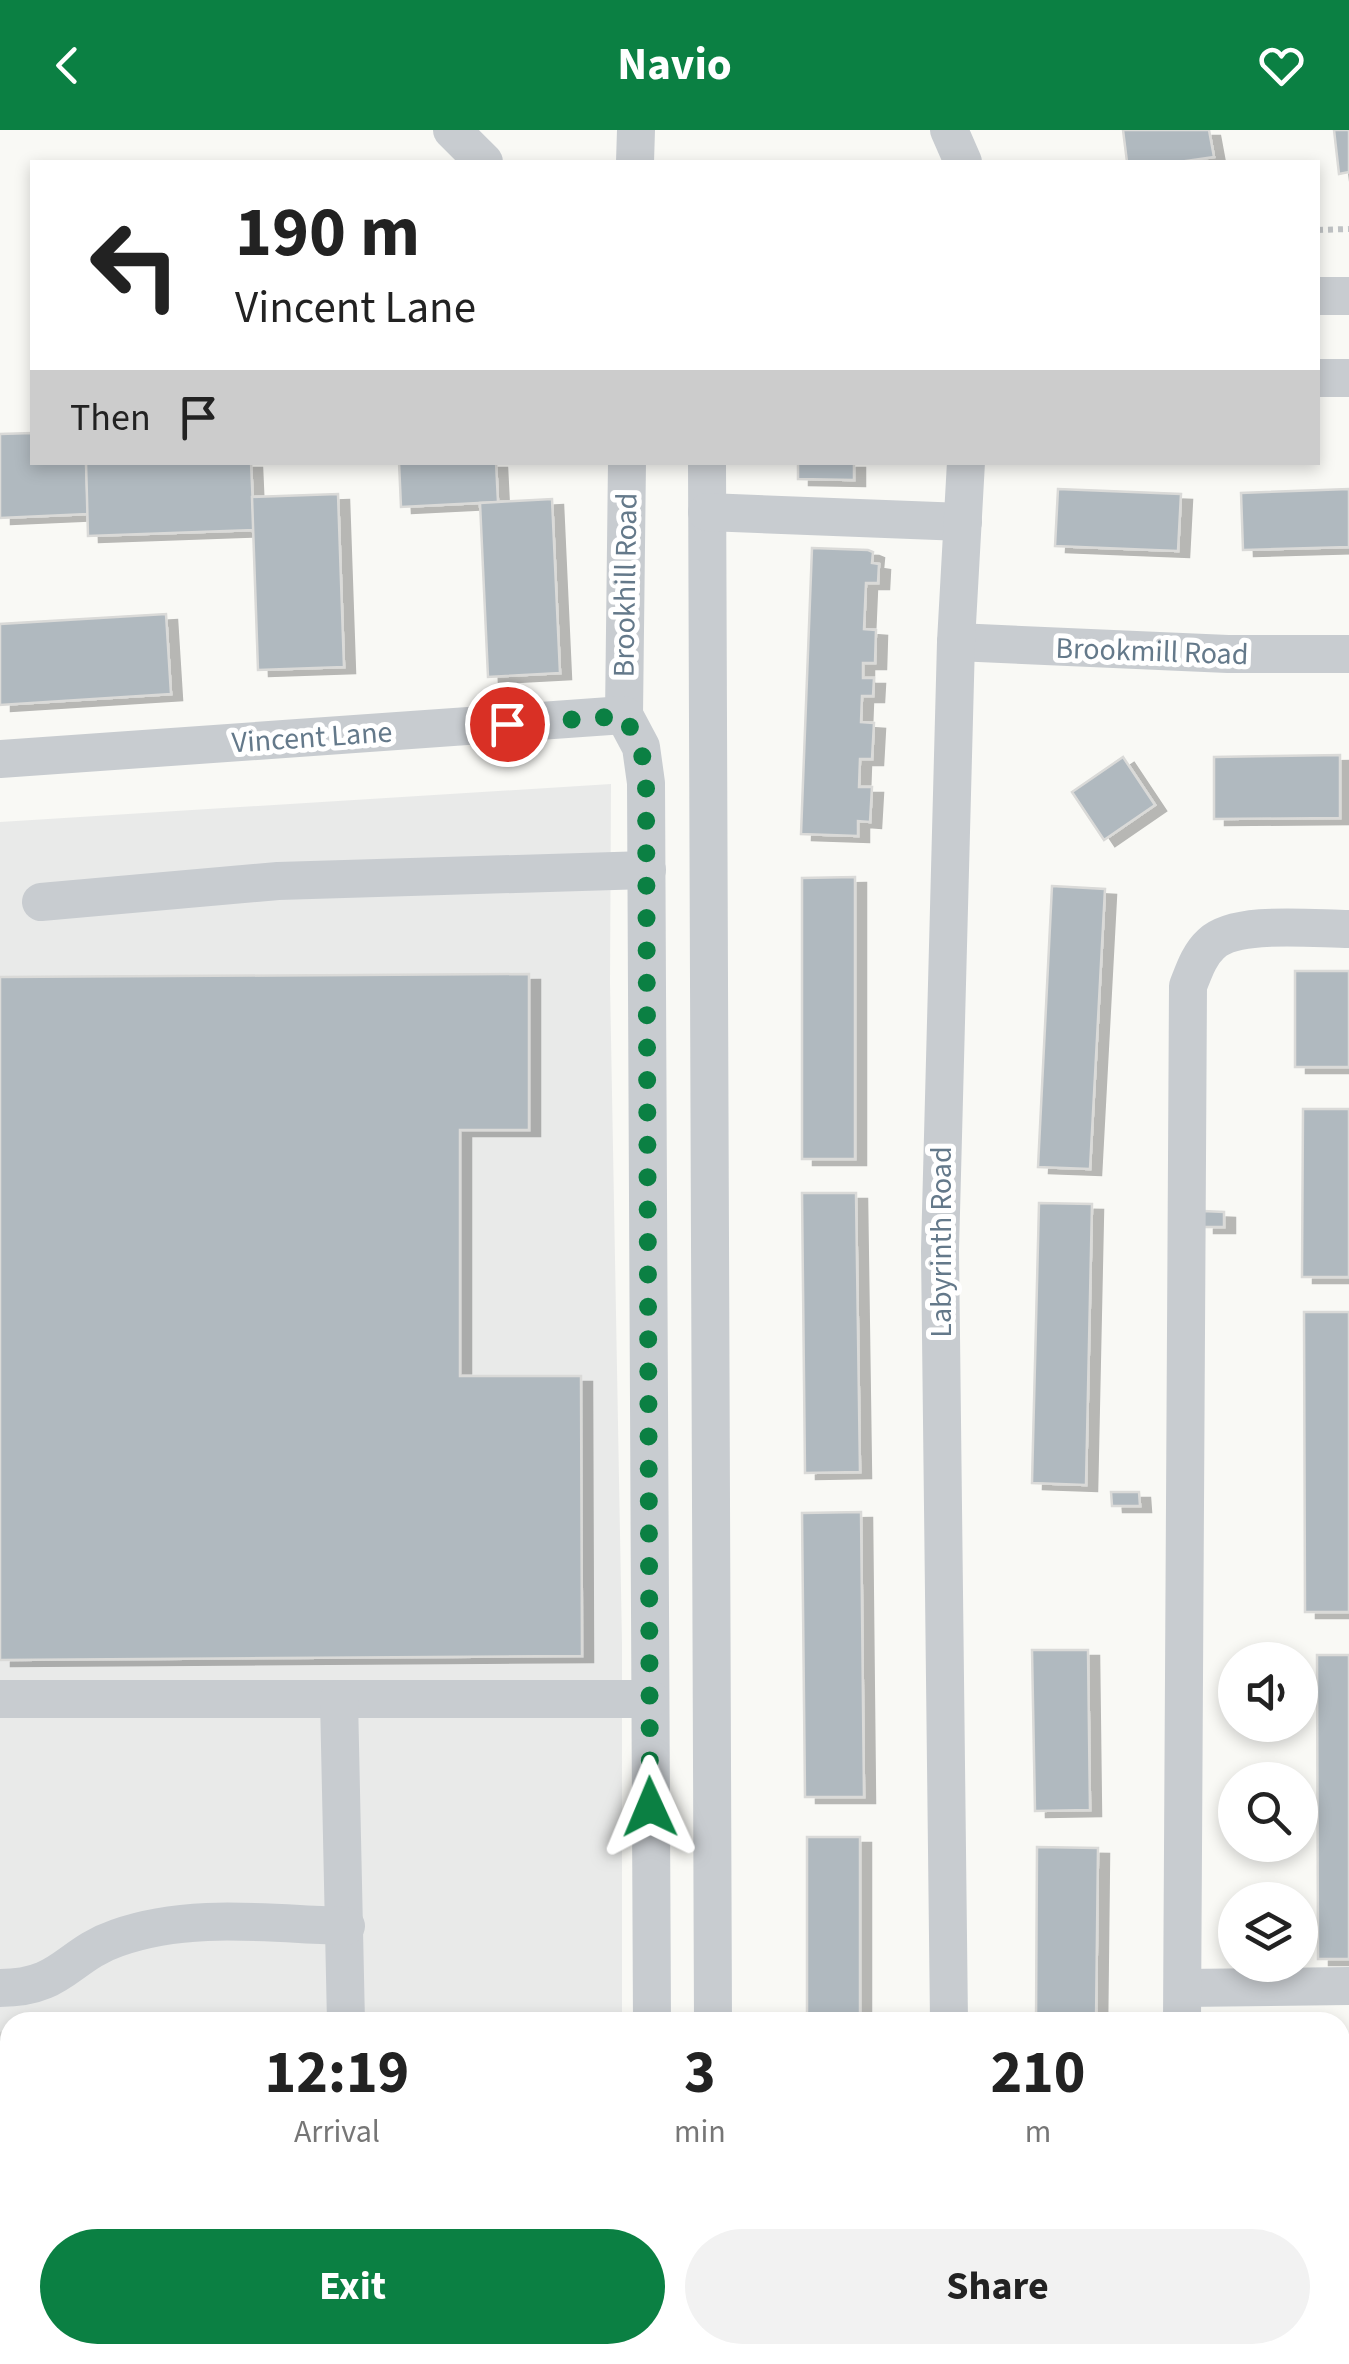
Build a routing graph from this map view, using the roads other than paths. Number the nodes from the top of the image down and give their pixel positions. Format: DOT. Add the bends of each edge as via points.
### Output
graph roads {
  1 [pos="452,130"];
  2 [pos="636,130"];
  3 [pos="949,130"];
  4 [pos="482,160"];
  5 [pos="635,160"];
  6 [pos="962,160"];
  7 [pos="1320,296"];
  8 [pos="1349,296"];
  9 [pos="1320,378"];
  10 [pos="1349,378"];
  11 [pos="626,465"];
  12 [pos="707,465"];
  13 [pos="966,465"];
  14 [pos="708,512"];
  15 [pos="962,522"];
  16 [pos="956,642"];
  17 [pos="1349,654"];
  18 [pos="624,716"];
  19 [pos="0,759"];
  20 [pos="647,870"];
  21 [pos="41,902"];
  22 [pos="1349,929"];
  23 [pos="0,1699"];
  24 [pos="339,1699"];
  25 [pos="650,1699"];
  26 [pos="346,1926"];
  27 [pos="1349,1986"];
  28 [pos="0,1988"];
  29 [pos="1182,2005"];
  30 [pos="346,2012"];
  31 [pos="652,2012"];
  32 [pos="713,2012"];
  33 [pos="950,2012"];
  1 -- 4 [label="street"];
  2 -- 5 [label="street"];
  3 -- 6 [label="street"];
  7 -- 8 [label="street"];
  9 -- 10 [label="street"];
  11 -- 18 [label="street, Brookhill Road"];
  12 -- 14 [label="street"];
  13 -- 15 [label="street, Labyrinth Road"];
  14 -- 15 [label="street"];
  14 -- 32 [label="street"];
  15 -- 16 [label="street, Labyrinth Road"];
  16 -- 17 [label="street, Brookmill Road"];
  16 -- 33 [label="street, Labyrinth Road" via="940,1250"];
  18 -- 19 [label="street, Vincent Lane"];
  18 -- 20 [label="street, Brookhill Road" via="641,747"];
  20 -- 21 [label="street" via="278,881"];
  20 -- 25 [label="street, Brookhill Road"];
  22 -- 29 [label="street" via="1234,930 1212,943 1188,986"];
  23 -- 24 [label="street"];
  24 -- 25 [label="street"];
  24 -- 26 [label="street"];
  25 -- 31 [label="street, Brookhill Road"];
  26 -- 28 [label="street" via="156,1927 86,1952 36,1985"];
  26 -- 30 [label="street"];
  27 -- 29 [label="street"];
}
